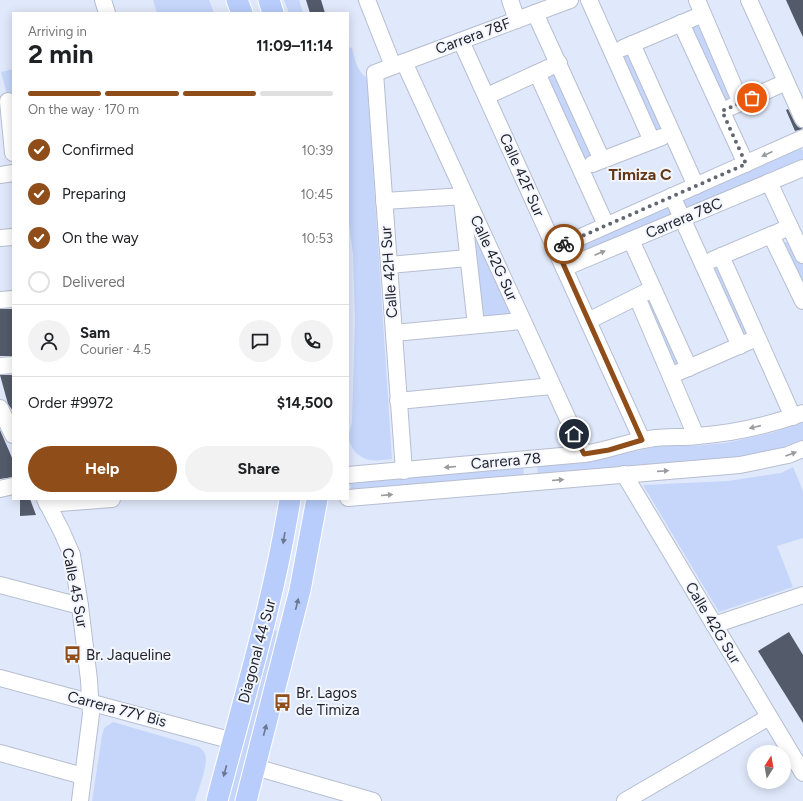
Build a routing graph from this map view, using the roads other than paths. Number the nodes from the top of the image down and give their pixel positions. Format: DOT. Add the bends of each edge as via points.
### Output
graph roads {
  1 [pos="103,0"];
  2 [pos="237,0"];
  3 [pos="269,0"];
  4 [pos="367,0"];
  5 [pos="510,0"];
  6 [pos="570,0"];
  7 [pos="589,0"];
  8 [pos="749,0"];
  9 [pos="700,7"];
  10 [pos="107,12"];
  11 [pos="242,12"];
  12 [pos="273,12"];
  13 [pos="535,13"];
  14 [pos="517,20"];
  15 [pos="681,23"];
  16 [pos="461,40"];
  17 [pos="632,44"];
  18 [pos="613,53"];
  19 [pos="559,63"];
  20 [pos="399,64"];
  21 [pos="375,73"];
  22 [pos="537,73"];
  23 [pos="786,82"];
  24 [pos="487,96"];
  25 [pos="7,101"];
  26 [pos="741,103"];
  27 [pos="722,111"];
  28 [pos="803,119"];
  29 [pos="672,132"];
  30 [pos="803,138"];
  31 [pos="652,141"];
  32 [pos="12,144"];
  33 [pos="602,160"];
  34 [pos="746,164"];
  35 [pos="803,168"];
  36 [pos="581,169"];
  37 [pos="12,173"];
  38 [pos="0,175"];
  39 [pos="769,182"];
  40 [pos="696,186"];
  41 [pos="463,196"];
  42 [pos="672,196"];
  43 [pos="384,201"];
  44 [pos="682,218"];
  45 [pos="606,225"];
  46 [pos="790,227"];
  47 [pos="771,235"];
  48 [pos="12,237"];
  49 [pos="0,238"];
  50 [pos="631,240"];
  51 [pos="556,248"];
  52 [pos="803,255"];
  53 [pos="721,256"];
  54 [pos="468,258"];
  55 [pos="703,264"];
  56 [pos="389,266"];
  57 [pos="564,268"];
  58 [pos="653,289"];
  59 [pos="637,297"];
  60 [pos="12,298"];
  61 [pos="0,300"];
  62 [pos="803,301"];
  63 [pos="522,321"];
  64 [pos="588,321"];
  65 [pos="476,325"];
  66 [pos="394,332"];
  67 [pos="757,338"];
  68 [pos="740,346"];
  69 [pos="12,365"];
  70 [pos="0,366"];
  71 [pos="689,368"];
  72 [pos="671,376"];
  73 [pos="552,386"];
  74 [pos="398,401"];
  75 [pos="0,408"];
  76 [pos="798,415"];
  77 [pos="12,431"];
  78 [pos="696,436"];
  79 [pos="642,440"];
  80 [pos="803,449"];
  81 [pos="584,454"];
  82 [pos="530,459"];
  83 [pos="404,471"];
  84 [pos="624,474"];
  85 [pos="349,475"];
  86 [pos="532,482"];
  87 [pos="12,486"];
  88 [pos="0,489"];
  89 [pos="349,498"];
  90 [pos="90,500"];
  91 [pos="290,500"];
  92 [pos="317,500"];
  93 [pos="46,502"];
  94 [pos="0,585"];
  95 [pos="802,597"];
  96 [pos="80,606"];
  97 [pos="714,625"];
  98 [pos="0,678"];
  99 [pos="91,702"];
  100 [pos="769,716"];
  101 [pos="233,741"];
  102 [pos="0,753"];
  103 [pos="255,767"];
  104 [pos="803,773"];
  105 [pos="83,776"];
  106 [pos="80,801"];
  107 [pos="217,801"];
  108 [pos="246,801"];
  109 [pos="373,801"];
  110 [pos="625,801"];
  1 -- 10 [label="street"];
  2 -- 11 [label="main road"];
  3 -- 12 [label="main road"];
  4 -- 20 [label="street, Calle 42G Sur"];
  5 -- 14 [label="street"];
  6 -- 13 [label="street, Carrera 78F"];
  7 -- 18 [label="street"];
  8 -- 23 [label="street"];
  9 -- 15 [label="street"];
  9 -- 26 [label="street"];
  13 -- 14 [label="street, Carrera 78F"];
  13 -- 19 [label="street"];
  14 -- 16 [label="street, Carrera 78F"];
  15 -- 17 [label="street"];
  15 -- 27 [label="street"];
  16 -- 20 [label="street, Carrera 78F"];
  16 -- 24 [label="street, Calle 42F Sur"];
  17 -- 18 [label="street"];
  17 -- 29 [label="street"];
  18 -- 31 [label="street"];
  19 -- 22 [label="street"];
  19 -- 33 [label="street"];
  20 -- 21 [label="street, Carrera 78F"];
  20 -- 41 [label="street, Calle 42G Sur"];
  21 -- 43 [label="street, Calle 42H Sur"];
  22 -- 24 [label="street"];
  22 -- 36 [label="street"];
  23 -- 26 [label="street"];
  23 -- 28 [label="street"];
  24 -- 51 [label="street, Calle 42F Sur"];
  25 -- 32 [label="street"];
  26 -- 27 [label="street"];
  27 -- 34 [label="street"];
  29 -- 31 [label="street"];
  29 -- 40 [label="street"];
  30 -- 34 [label="street, Carrera 78C, one-way"];
  31 -- 33 [label="street"];
  33 -- 36 [label="street"];
  34 -- 40 [label="street, Carrera 78C"];
  35 -- 39 [label="street, Carrera 78C"];
  36 -- 45 [label="street"];
  37 -- 38 [label="street"];
  39 -- 44 [label="street, Carrera 78C"];
  39 -- 46 [label="street"];
  40 -- 42 [label="street, Carrera 78C"];
  41 -- 43 [label="street"];
  41 -- 54 [label="street"];
  41 -- 63 [label="street, Calle 42G Sur"];
  42 -- 44 [label="street"];
  42 -- 45 [label="street, Carrera 78C"];
  43 -- 56 [label="street, Calle 42H Sur"];
  44 -- 50 [label="street, Carrera 78C"];
  44 -- 55 [label="street"];
  45 -- 51 [label="street, Carrera 78C"];
  46 -- 47 [label="street"];
  46 -- 52 [label="street"];
  47 -- 53 [label="street"];
  47 -- 62 [label="street"];
  48 -- 49 [label="street"];
  57 -- 50 [label="street, Carrera 78C, one-way"];
  50 -- 58 [label="street"];
  51 -- 57 [label="street, Calle 42F Sur"];
  53 -- 55 [label="street"];
  53 -- 67 [label="street"];
  54 -- 56 [label="street"];
  54 -- 65 [label="street"];
  55 -- 68 [label="street"];
  56 -- 66 [label="street, Calle 42H Sur"];
  57 -- 64 [label="street, Calle 42F Sur"];
  58 -- 59 [label="street"];
  58 -- 71 [label="street"];
  59 -- 64 [label="street"];
  59 -- 72 [label="street"];
  60 -- 61 [label="street"];
  63 -- 65 [label="street"];
  63 -- 73 [label="street, Calle 42G Sur"];
  64 -- 79 [label="street, Calle 42F Sur"];
  65 -- 66 [label="street"];
  66 -- 74 [label="street, Calle 42H Sur"];
  67 -- 68 [label="street"];
  67 -- 76 [label="street"];
  68 -- 71 [label="street"];
  69 -- 70 [label="street"];
  71 -- 72 [label="street"];
  72 -- 78 [label="street"];
  73 -- 74 [label="street"];
  73 -- 81 [label="street, Calle 42G Sur"];
  74 -- 83 [label="street, Calle 42H Sur"];
  75 -- 77 [label="street"];
  76 -- 78 [label="street, Carrera 78, one-way" via="729,432"];
  78 -- 79 [label="street, Carrera 78"];
  79 -- 81 [label="street, Carrera 78"];
  84 -- 80 [label="street, Carrera 78, one-way" via="740,465 788,455"];
  81 -- 82 [label="street, Carrera 78"];
  82 -- 83 [label="street, Carrera 78, one-way"];
  82 -- 86 [label="street"];
  83 -- 85 [label="street, Carrera 78"];
  86 -- 84 [label="street, Carrera 78, one-way"];
  84 -- 97 [label="street, Calle 42G Sur"];
  89 -- 86 [label="street, Carrera 78, one-way"];
  87 -- 88 [label="street"];
  90 -- 93 [label="street"];
  91 -- 101 [label="main road, Diagonal 44 Sur, one-way" via="274,590"];
  103 -- 92 [label="main road, Diagonal 44 Sur, one-way" via="300,590"];
  93 -- 96 [label="street, Calle 45 Sur" via="72,555"];
  94 -- 96 [label="street"];
  95 -- 97 [label="street"];
  96 -- 99 [label="street, Calle 45 Sur"];
  97 -- 100 [label="street, Calle 42G Sur"];
  98 -- 99 [label="street, Carrera 77Y Bis"];
  99 -- 101 [label="street, Carrera 77Y Bis"];
  99 -- 105 [label="street, Calle 45 Sur" via="90,730"];
  100 -- 104 [label="street, Calle 42G Sur"];
  100 -- 110 [label="street"];
  101 -- 107 [label="main road, Diagonal 44 Sur, one-way"];
  102 -- 105 [label="street"];
  103 -- 108 [label="main road, Diagonal 44 Sur"];
  103 -- 109 [label="street"];
  105 -- 106 [label="street, Calle 45 Sur"];
}
